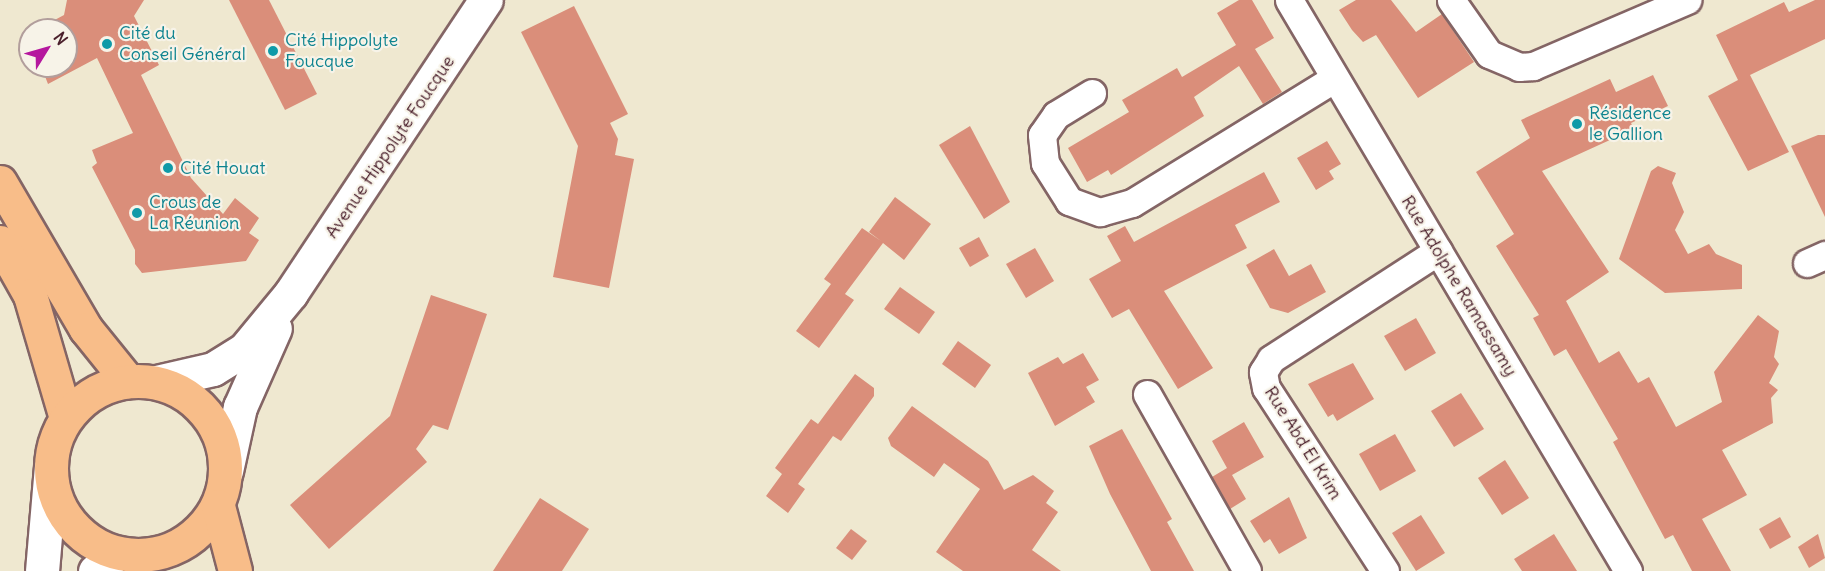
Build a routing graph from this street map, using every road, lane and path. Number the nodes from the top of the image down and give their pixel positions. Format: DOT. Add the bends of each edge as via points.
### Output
graph roads {
  1 [pos="486,0"];
  2 [pos="1289,0"];
  3 [pos="1451,0"];
  4 [pos="1687,0"];
  5 [pos="1335,78"];
  6 [pos="1092,93"];
  7 [pos="0,182"];
  8 [pos="0,242"];
  9 [pos="1438,251"];
  10 [pos="291,293"];
  11 [pos="142,381"];
  12 [pos="1147,394"];
  13 [pos="66,418"];
  14 [pos="51,467"];
  15 [pos="226,471"];
  16 [pos="218,506"];
  17 [pos="106,562"];
  18 [pos="166,562"];
  19 [pos="1623,569"];
  20 [pos="42,571"];
  21 [pos="235,571"];
  22 [pos="1247,571"];
  23 [pos="1385,571"];
  1 -- 10 [label="street, Avenue Hippolyte Foucque"];
  2 -- 5 [label="street, Rue Adolphe Ramassamy"];
  3 -- 4 [label="street" via="1489,54 1519,67 1533,66"];
  5 -- 6 [label="street" via="1132,203 1100,212 1069,201 1045,163 1042,135 1056,115"];
  5 -- 9 [label="street, Rue Adolphe Ramassamy"];
  7 -- 11 [label="main road" via="86,329"];
  8 -- 13 [label="main road" via="30,295"];
  9 -- 19 [label="street, Rue Adolphe Ramassamy"];
  9 -- 23 [label="street, Rue Abd El Krim" via="1271,359 1263,372 1266,388"];
  10 -- 11 [label="street, Avenue Hippolyte Foucque" via="231,361"];
  10 -- 15 [label="street, Avenue Hippolyte Foucque" via="240,407"];
  11 -- 13 [label="main road" via="83,400"];
  11 -- 15 [label="main road" via="201,407 223,448"];
  12 -- 22 [label="street"];
  13 -- 14 [label="main road"];
  14 -- 17 [label="main road" via="55,496 69,522"];
  14 -- 20 [label="street"];
  15 -- 16 [label="main road"];
  16 -- 18 [label="main road"];
  16 -- 21 [label="main road"];
  17 -- 18 [label="main road"];
}
